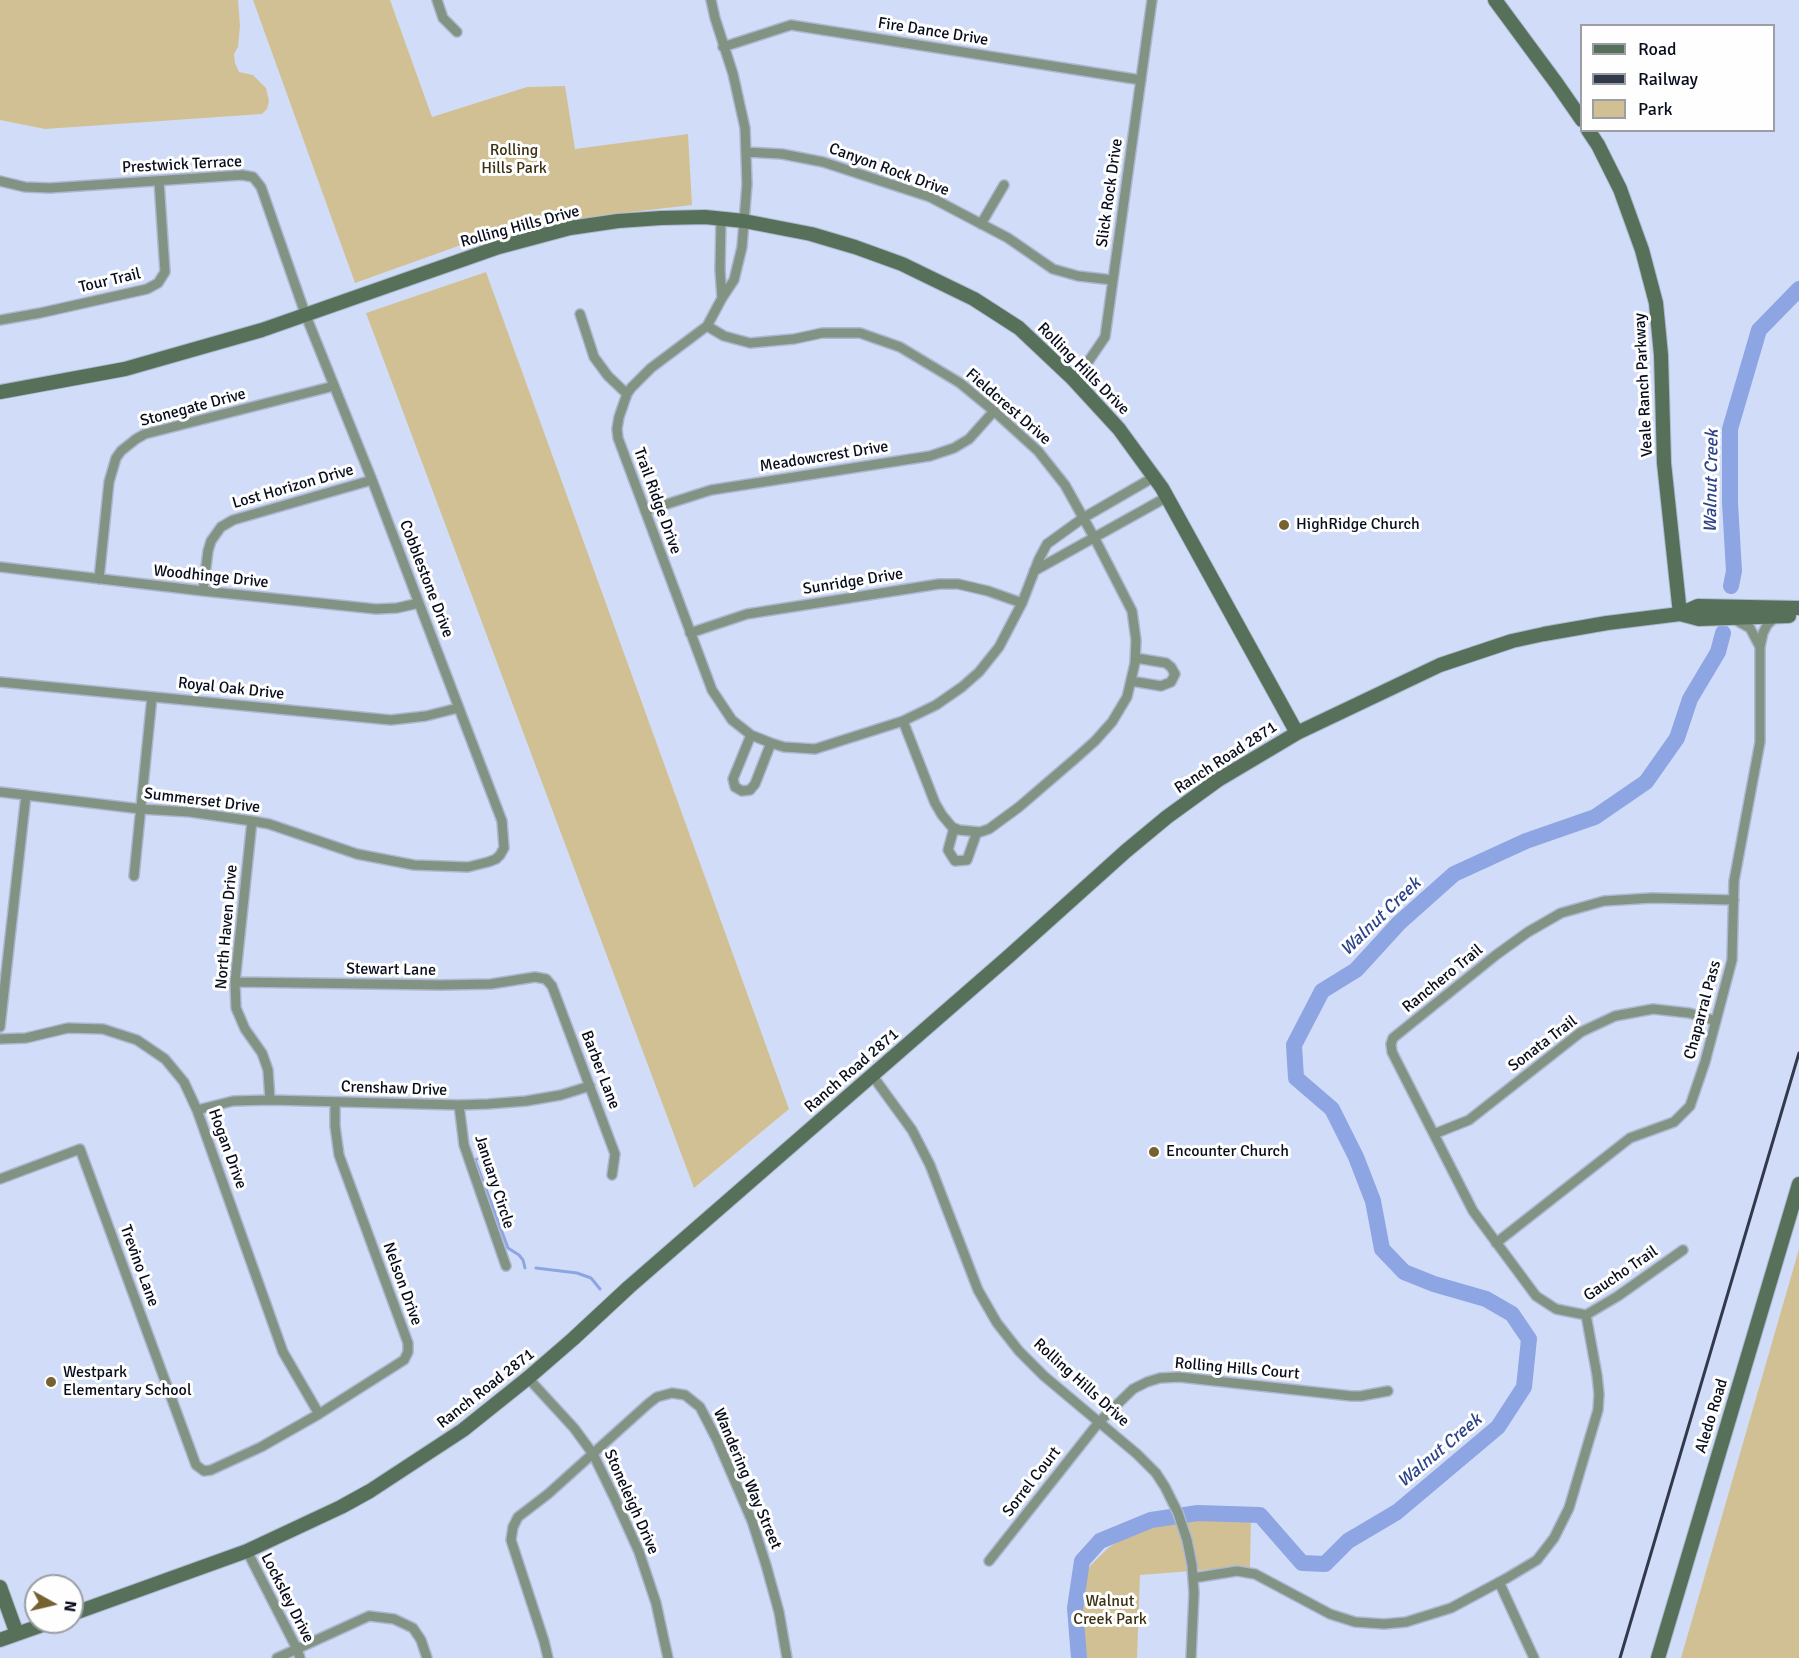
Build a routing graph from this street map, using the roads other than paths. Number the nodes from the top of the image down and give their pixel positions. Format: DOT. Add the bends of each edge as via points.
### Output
graph roads {
  1 [pos="437,0"];
  2 [pos="711,0"];
  3 [pos="1152,0"];
  4 [pos="1495,0"];
  5 [pos="457,32"];
  6 [pos="723,47"];
  7 [pos="1141,80"];
  8 [pos="1580,118"];
  9 [pos="1589,132"];
  10 [pos="746,152"];
  11 [pos="0,181"];
  12 [pos="159,181"];
  13 [pos="1004,185"];
  14 [pos="722,219"];
  15 [pos="744,221"];
  16 [pos="981,224"];
  17 [pos="1113,280"];
  18 [pos="722,298"];
  19 [pos="580,315"];
  20 [pos="306,316"];
  21 [pos="0,320"];
  22 [pos="707,326"];
  23 [pos="1073,379"];
  24 [pos="334,386"];
  25 [pos="0,392"];
  26 [pos="627,394"];
  27 [pos="994,411"];
  28 [pos="1154,477"];
  29 [pos="372,480"];
  30 [pos="1167,497"];
  31 [pos="645,511"];
  32 [pos="1083,518"];
  33 [pos="1095,539"];
  34 [pos="0,567"];
  35 [pos="1034,571"];
  36 [pos="99,579"];
  37 [pos="203,591"];
  38 [pos="419,603"];
  39 [pos="1022,603"];
  40 [pos="1799,608"];
  41 [pos="1680,614"];
  42 [pos="1776,616"];
  43 [pos="1799,616"];
  44 [pos="1731,618"];
  45 [pos="690,633"];
  46 [pos="1760,647"];
  47 [pos="1136,658"];
  48 [pos="1131,681"];
  49 [pos="0,682"];
  50 [pos="152,697"];
  51 [pos="458,708"];
  52 [pos="903,721"];
  53 [pos="1297,733"];
  54 [pos="751,735"];
  55 [pos="771,742"];
  56 [pos="0,792"];
  57 [pos="26,795"];
  58 [pos="141,809"];
  59 [pos="252,821"];
  60 [pos="954,828"];
  61 [pos="977,832"];
  62 [pos="500,855"];
  63 [pos="134,876"];
  64 [pos="1734,900"];
  65 [pos="546,978"];
  66 [pos="235,982"];
  67 [pos="1716,1021"];
  68 [pos="0,1027"];
  69 [pos="0,1038"];
  70 [pos="872,1075"];
  71 [pos="590,1086"];
  72 [pos="270,1100"];
  73 [pos="335,1102"];
  74 [pos="459,1105"];
  75 [pos="197,1110"];
  76 [pos="1434,1134"];
  77 [pos="612,1175"];
  78 [pos="0,1179"];
  79 [pos="1799,1184"];
  80 [pos="1496,1243"];
  81 [pos="1683,1250"];
  82 [pos="507,1266"];
  83 [pos="1586,1315"];
  84 [pos="528,1378"];
  85 [pos="1388,1391"];
  86 [pos="319,1414"];
  87 [pos="1099,1422"];
  88 [pos="593,1454"];
  89 [pos="204,1471"];
  90 [pos="247,1551"];
  91 [pos="989,1561"];
  92 [pos="1193,1578"];
  93 [pos="1499,1582"];
  94 [pos="0,1587"];
  95 [pos="84,1610"];
  96 [pos="24,1632"];
  97 [pos="17,1634"];
  98 [pos="0,1640"];
  99 [pos="299,1653"];
  100 [pos="277,1658"];
  101 [pos="427,1658"];
  102 [pos="548,1658"];
  103 [pos="668,1658"];
  104 [pos="787,1658"];
  105 [pos="1191,1658"];
  106 [pos="1534,1658"];
  107 [pos="1658,1658"];
  1 -- 5 [label="street" via="444,18"];
  2 -- 6 [label="street, Trail Ridge Drive"];
  3 -- 7 [label="street, Slick Rock Drive"];
  4 -- 8 [label="street"];
  6 -- 7 [label="street, Fire Dance Drive" via="791,25"];
  6 -- 10 [label="street, Trail Ridge Drive" via="739,100"];
  7 -- 17 [label="street, Slick Rock Drive"];
  9 -- 41 [label="street, Veale Ranch Parkway" via="1620,189 1656,303 1664,462"];
  10 -- 15 [label="street, Trail Ridge Drive"];
  10 -- 16 [label="street, Canyon Rock Drive" via="823,162 930,197"];
  11 -- 12 [label="street, Prestwick Terrace" via="50,188"];
  12 -- 20 [label="street, Prestwick Terrace" via="253,177 261,187"];
  12 -- 21 [label="street, Tour Trail" via="165,272 158,283 147,289"];
  13 -- 16 [label="street"];
  14 -- 15 [label="street, Rolling Hills Drive"];
  14 -- 18 [label="street"];
  14 -- 20 [label="street, Rolling Hills Drive" via="661,218 570,228 499,247"];
  15 -- 18 [label="street, Trail Ridge Drive" via="734,280"];
  15 -- 23 [label="street, Rolling Hills Drive" via="833,240 926,275 974,299 1018,328"];
  16 -- 17 [label="street, Canyon Rock Drive" via="1053,269"];
  17 -- 23 [label="street, Slick Rock Drive" via="1105,337"];
  18 -- 22 [label="street, Trail Ridge Drive"];
  19 -- 26 [label="street" via="597,363"];
  20 -- 24 [label="street, Cobblestone Drive"];
  20 -- 25 [label="street, Rolling Hills Drive" via="125,369"];
  22 -- 26 [label="street, Trail Ridge Drive" via="640,377"];
  22 -- 27 [label="street, Fieldcrest Drive" via="724,336 750,343 822,333 860,333 900,347 960,383"];
  23 -- 28 [label="street, Rolling Hills Drive" via="1119,429"];
  24 -- 29 [label="street, Cobblestone Drive"];
  24 -- 36 [label="street, Stonegate Drive" via="145,434 121,451 109,482"];
  26 -- 31 [label="street, Trail Ridge Drive" via="619,417 618,438"];
  27 -- 31 [label="street, Meadowcrest Drive" via="969,439 930,456 711,490"];
  27 -- 32 [label="street, Fieldcrest Drive" via="1038,451 1065,485"];
  28 -- 30 [label="street, Rolling Hills Drive"];
  28 -- 32 [label="street, Trail Ridge Drive"];
  29 -- 37 [label="street, Lost Horizon Drive" via="233,520 221,527 208,551"];
  29 -- 38 [label="street, Cobblestone Drive"];
  30 -- 33 [label="street"];
  30 -- 53 [label="street, Rolling Hills Drive"];
  31 -- 45 [label="street, Trail Ridge Drive"];
  32 -- 33 [label="street, Fieldcrest Drive"];
  32 -- 35 [label="street, Trail Ridge Drive" via="1047,544"];
  33 -- 35 [label="street"];
  33 -- 47 [label="street, Fieldcrest Drive" via="1132,611"];
  34 -- 36 [label="street, Woodhinge Drive"];
  35 -- 39 [label="street, Trail Ridge Drive"];
  36 -- 37 [label="street, Woodhinge Drive"];
  37 -- 38 [label="street, Woodhinge Drive" via="376,609"];
  38 -- 51 [label="street, Cobblestone Drive"];
  39 -- 45 [label="street, Sunridge Drive" via="958,584 939,584 747,614"];
  39 -- 52 [label="street, Trail Ridge Drive" via="999,647 979,672 936,705"];
  40 -- 41 [label="street, Ranch Road 2871" via="1698,606"];
  41 -- 44 [label="street, Ranch Road 2871" via="1699,619"];
  41 -- 53 [label="street, Ranch Road 2871" via="1512,641 1440,665"];
  42 -- 43 [label="street, Ranch Road 2871"];
  42 -- 44 [label="street, Ranch Road 2871"];
  42 -- 46 [label="street, Chaparral Pass" via="1763,633"];
  44 -- 46 [label="street" via="1750,628"];
  45 -- 54 [label="street, Trail Ridge Drive" via="712,690 732,720"];
  46 -- 64 [label="street, Chaparral Pass" via="1760,742 1734,881"];
  47 -- 48 [label="street, Fieldcrest Drive"];
  47 -- 48 [label="street" via="1166,663 1175,674 1171,682 1161,686"];
  48 -- 61 [label="street, Fieldcrest Drive" via="1117,713 1095,741 998,824"];
  49 -- 50 [label="street, Royal Oak Drive"];
  50 -- 51 [label="street, Royal Oak Drive" via="391,720"];
  50 -- 58 [label="street"];
  51 -- 62 [label="street, Cobblestone Drive" via="502,821 504,848"];
  52 -- 55 [label="street, Trail Ridge Drive" via="815,749"];
  52 -- 60 [label="street" via="935,803"];
  53 -- 70 [label="street, Ranch Road 2871" via="1218,780 1167,817"];
  54 -- 55 [label="street, Trail Ridge Drive"];
  54 -- 55 [label="street" via="733,775 738,789 753,788"];
  56 -- 57 [label="street, Summerset Drive"];
  57 -- 58 [label="street, Summerset Drive"];
  57 -- 68 [label="street"];
  58 -- 59 [label="street, Summerset Drive"];
  58 -- 63 [label="street"];
  59 -- 62 [label="street, Summerset Drive" via="357,854 414,865 468,867"];
  59 -- 66 [label="street, North Haven Drive"];
  60 -- 61 [label="street"];
  60 -- 61 [label="street" via="948,850 955,861 967,860"];
  64 -- 67 [label="street, Chaparral Pass" via="1732,960"];
  64 -- 76 [label="street, Ranchero Trail" via="1604,901 1562,913 1496,955 1393,1038 1392,1052"];
  65 -- 66 [label="street, Stewart Lane" via="441,985"];
  65 -- 71 [label="street, Barber Lane"];
  66 -- 72 [label="street, North Haven Drive" via="236,1008 268,1070"];
  67 -- 76 [label="street, Sonata Trail" via="1653,1009 1615,1016 1581,1032 1469,1120"];
  67 -- 80 [label="street, Chaparral Pass" via="1690,1106 1674,1122 1630,1138"];
  69 -- 75 [label="street, Hogan Drive" via="26,1038 68,1028 103,1029 137,1040 165,1059 184,1082"];
  70 -- 84 [label="street, Ranch Road 2871"];
  70 -- 87 [label="street, Rolling Hills Drive" via="912,1131 930,1165 978,1290 997,1323 1044,1376"];
  71 -- 74 [label="street, Crenshaw Drive" via="526,1101"];
  71 -- 77 [label="street, Barber Lane" via="615,1154"];
  72 -- 73 [label="street, Crenshaw Drive"];
  72 -- 75 [label="street, Crenshaw Drive" via="233,1101"];
  73 -- 74 [label="street, Crenshaw Drive"];
  73 -- 86 [label="street, Nelson Drive" via="339,1155 408,1352 404,1360"];
  74 -- 82 [label="street, January Circle" via="464,1145"];
  75 -- 86 [label="street, Hogan Drive" via="283,1352"];
  76 -- 80 [label="street, Ranchero Trail" via="1473,1211"];
  78 -- 89 [label="street, Trevino Lane" via="80,1149 196,1465"];
  79 -- 107 [label="street, Aledo Road"];
  80 -- 83 [label="street, Gaucho Trail" via="1536,1296 1556,1310"];
  81 -- 83 [label="street, Gaucho Trail"];
  83 -- 93 [label="street" via="1598,1410 1569,1508 1537,1560"];
  84 -- 88 [label="street, Stoneleigh Drive"];
  84 -- 90 [label="street, Ranch Road 2871" via="463,1430 370,1491"];
  85 -- 87 [label="street, Rolling Hills Court" via="1351,1396 1160,1378 1133,1389"];
  86 -- 89 [label="street, Nelson Drive" via="261,1447"];
  87 -- 91 [label="street, Sorrel Court"];
  87 -- 92 [label="street, Rolling Hills Drive" via="1156,1473 1165,1487 1187,1540"];
  88 -- 102 [label="street, Wandering Way Street" via="518,1517 513,1527 511,1540"];
  88 -- 103 [label="street, Stoneleigh Drive" via="639,1552"];
  88 -- 104 [label="street, Wandering Way Street" via="657,1397 685,1395 700,1407 752,1521 776,1602"];
  90 -- 95 [label="street, Ranch Road 2871"];
  90 -- 99 [label="street, Locksley Drive"];
  92 -- 93 [label="street" via="1237,1571 1255,1574 1330,1614 1355,1622 1384,1624 1406,1622 1451,1608"];
  92 -- 105 [label="street, Rolling Hills Drive"];
  93 -- 106 [label="street"];
  94 -- 97 [label="street"];
  96 -- 97 [label="street"];
  97 -- 98 [label="street"];
  99 -- 100 [label="street"];
  99 -- 101 [label="street" via="369,1616 394,1619 413,1628"];
}
